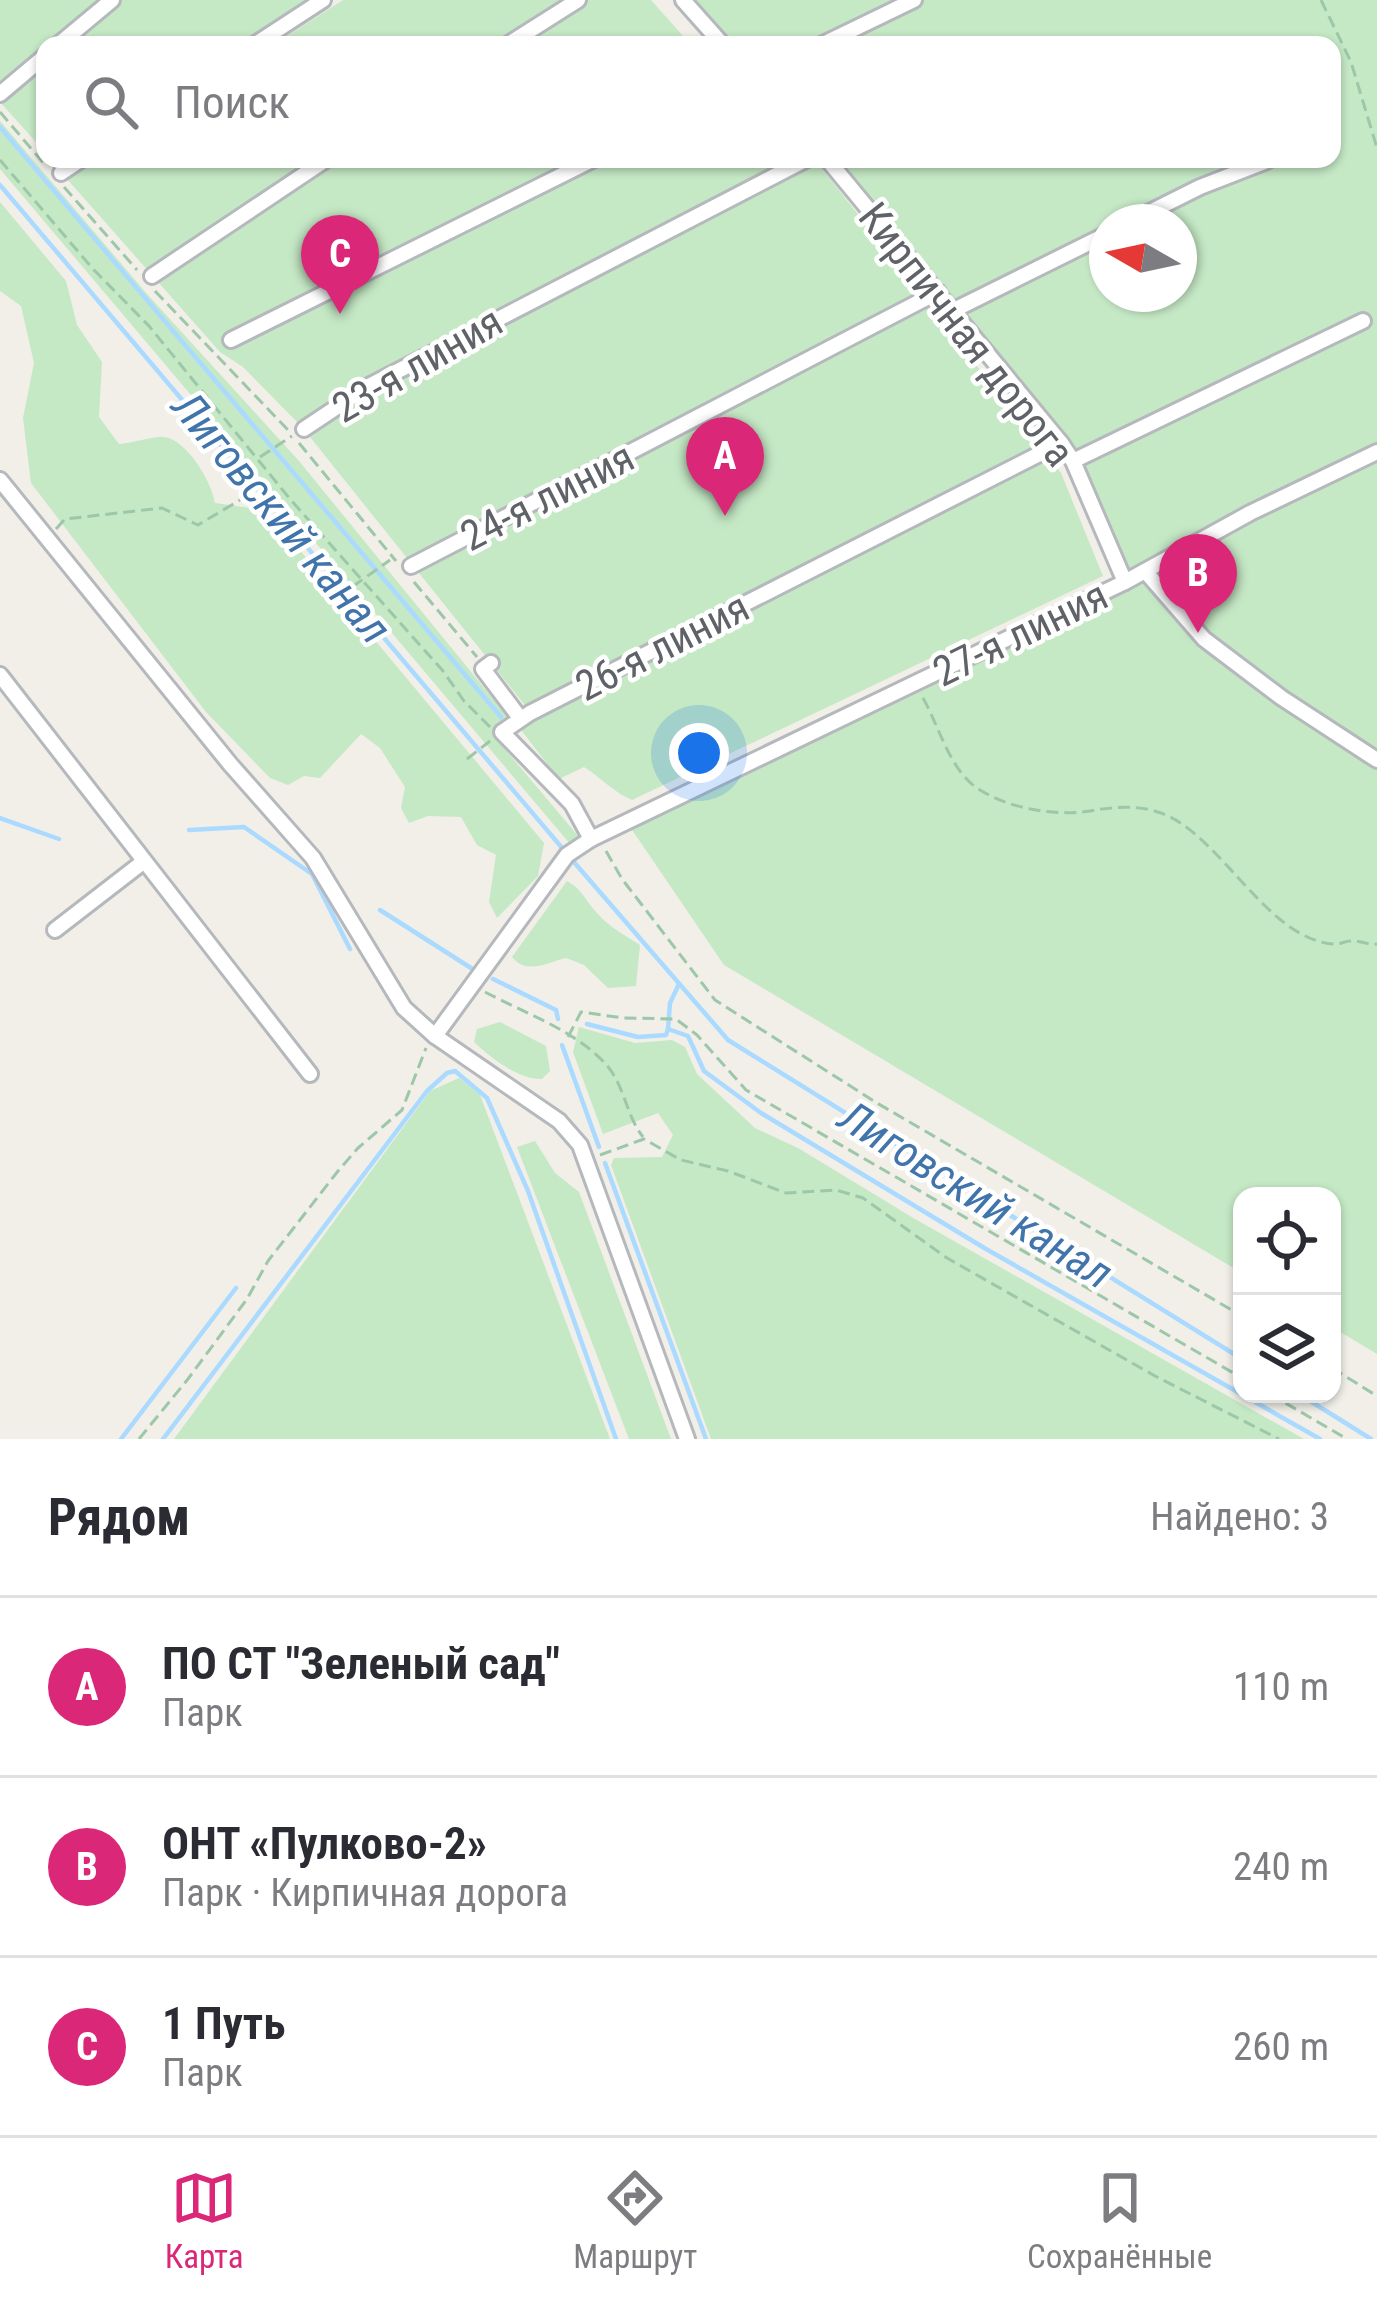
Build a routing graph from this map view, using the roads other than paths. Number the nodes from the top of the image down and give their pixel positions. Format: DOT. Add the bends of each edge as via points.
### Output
graph roads {
  1 [pos="112,0"];
  2 [pos="323,0"];
  3 [pos="578,0"];
  4 [pos="683,0"];
  5 [pos="914,0"];
  6 [pos="69,36"];
  7 [pos="268,36"];
  8 [pos="521,36"];
  9 [pos="715,36"];
  10 [pos="840,36"];
  11 [pos="36,64"];
  12 [pos="0,94"];
  13 [pos="68,168"];
  14 [pos="314,168"];
  15 [pos="576,168"];
  16 [pos="791,168"];
  17 [pos="835,168"];
  18 [pos="1249,168"];
  19 [pos="61,173"];
  20 [pos="1166,204"];
  21 [pos="1089,243"];
  22 [pos="152,276"];
  23 [pos="938,292"];
  24 [pos="952,311"];
  25 [pos="1363,321"];
  26 [pos="231,340"];
  27 [pos="304,429"];
  28 [pos="1060,443"];
  29 [pos="1377,452"];
  30 [pos="1073,461"];
  31 [pos="0,480"];
  32 [pos="411,566"];
  33 [pos="1145,571"];
  34 [pos="1125,582"];
  35 [pos="487,666"];
  36 [pos="0,675"];
  37 [pos="525,715"];
  38 [pos="1377,760"];
  39 [pos="591,839"];
  40 [pos="143,862"];
  41 [pos="55,930"];
  42 [pos="435,1036"];
  43 [pos="310,1074"];
  44 [pos="688,1439"];
  1 -- 6 [label="street"];
  2 -- 7 [label="street"];
  3 -- 8 [label="street"];
  4 -- 9 [label="street"];
  5 -- 10 [label="street"];
  11 -- 12 [label="street"];
  13 -- 19 [label="street"];
  14 -- 22 [label="street"];
  15 -- 26 [label="street"];
  16 -- 27 [label="street, 23-я линия" via="367,387"];
  17 -- 23 [label="street, Кирпичная дорога"];
  18 -- 20 [label="street"];
  21 -- 24 [label="street"];
  23 -- 24 [label="street, Кирпичная дорога"];
  23 -- 32 [label="street, 24-я линия"];
  24 -- 28 [label="street, Кирпичная дорога"];
  25 -- 30 [label="street"];
  28 -- 30 [label="street, Кирпичная дорога"];
  28 -- 37 [label="street, 26-я линия"];
  29 -- 33 [label="street, 27-я линия"];
  30 -- 34 [label="street, Кирпичная дорога"];
  31 -- 42 [label="street" via="314,858 404,1008"];
  33 -- 34 [label="street, 27-я линия"];
  33 -- 38 [label="street" via="1204,639"];
  34 -- 39 [label="street, 27-я линия"];
  35 -- 37 [label="street"];
  36 -- 40 [label="street"];
  37 -- 39 [label="street, 26-я линия" via="496,737 572,804"];
  39 -- 42 [label="street, 27-я линия" via="567,855"];
  40 -- 41 [label="street"];
  40 -- 43 [label="street"];
  42 -- 44 [label="street" via="560,1121 580,1145"];
}
